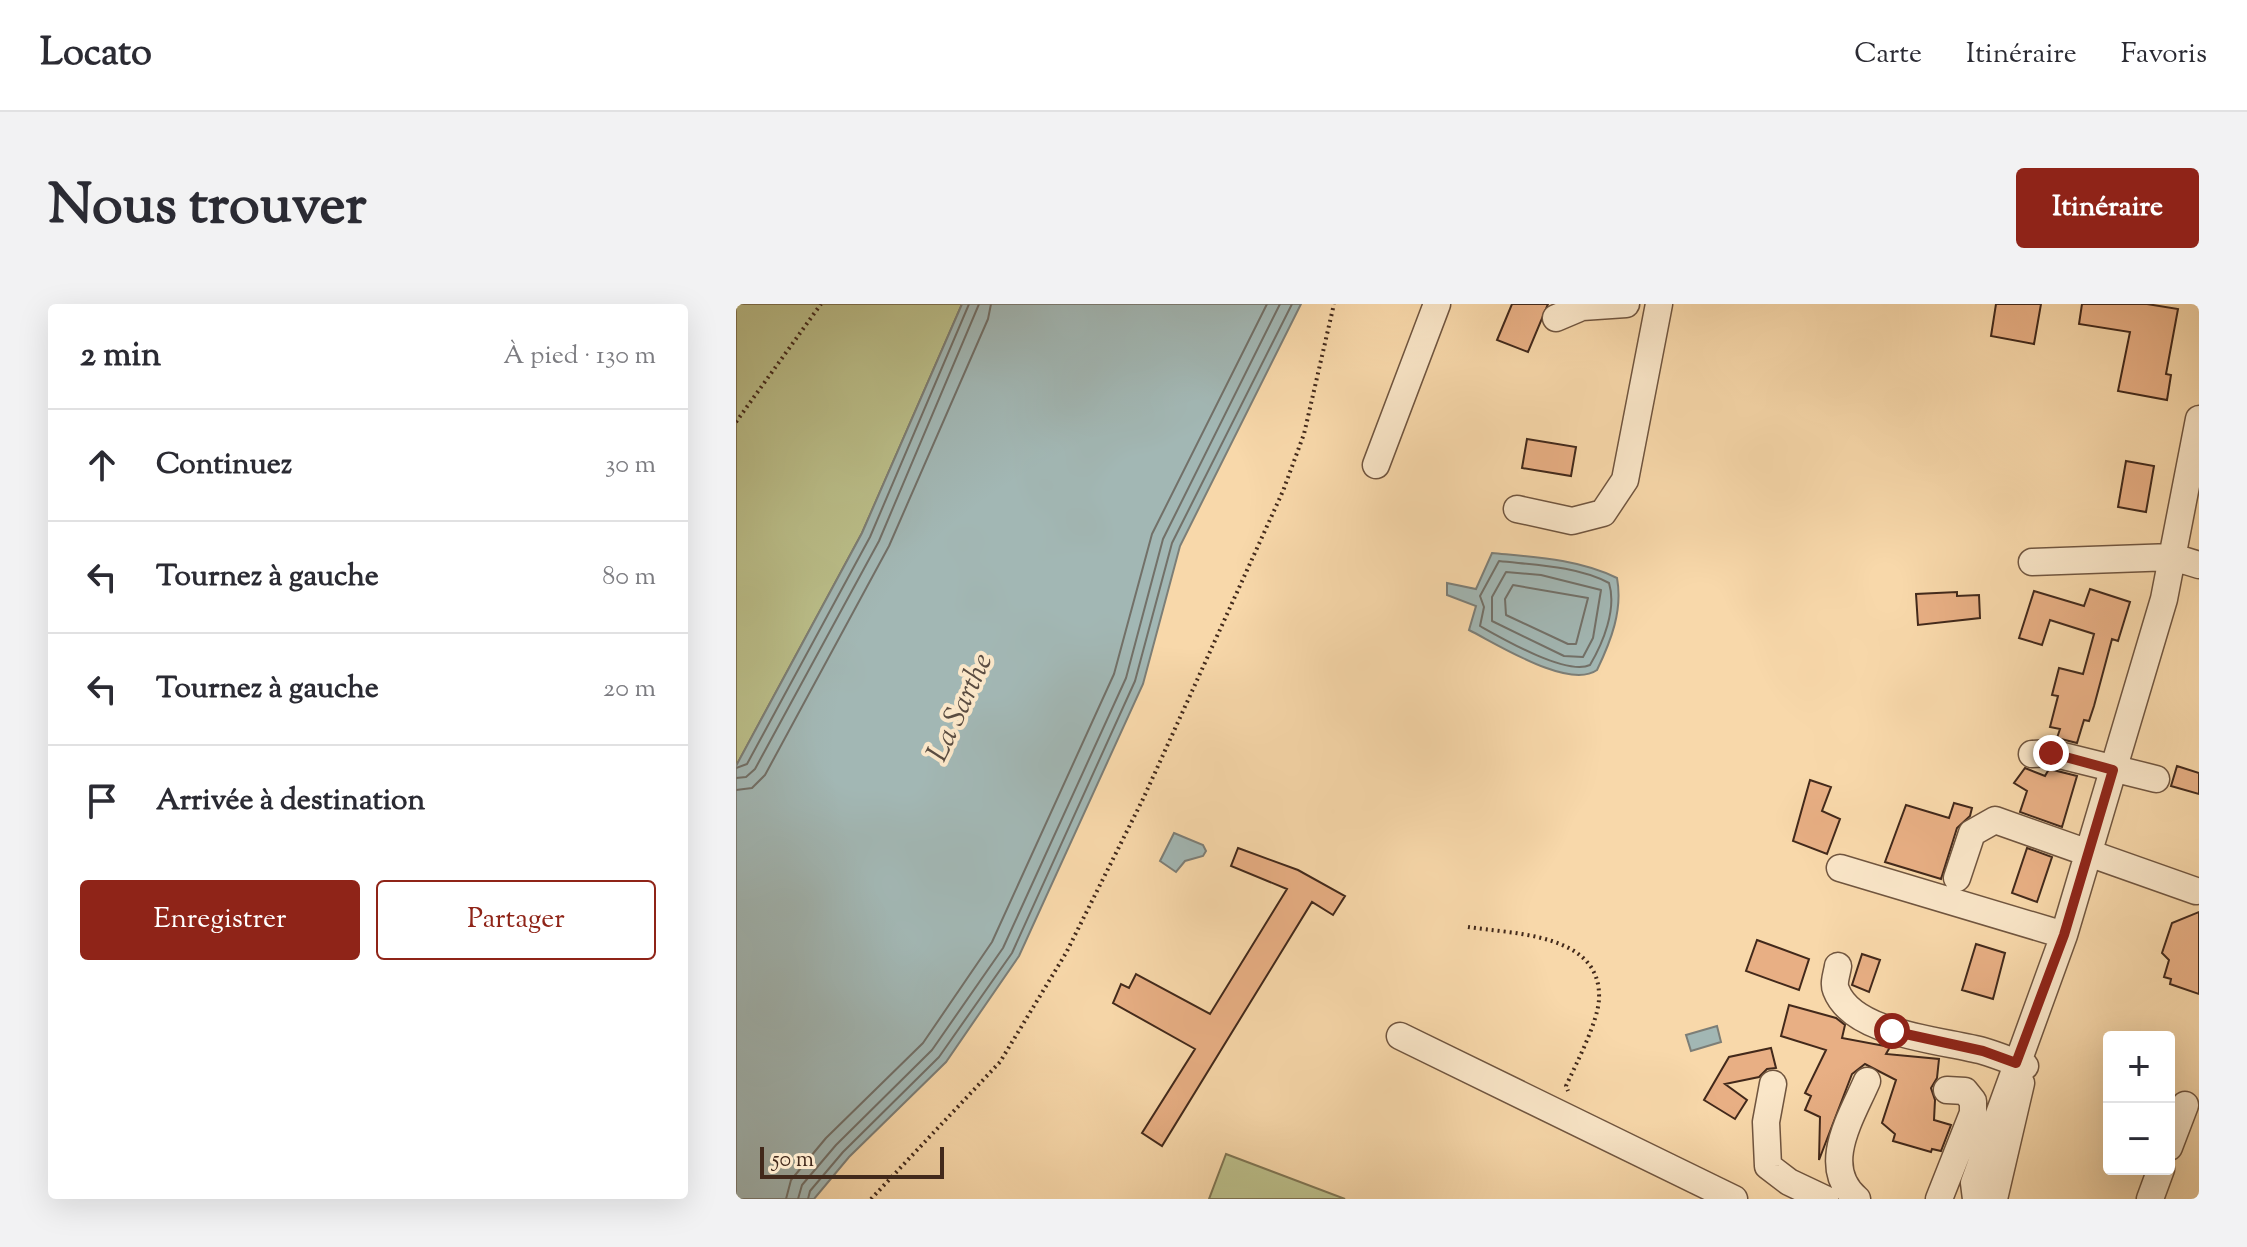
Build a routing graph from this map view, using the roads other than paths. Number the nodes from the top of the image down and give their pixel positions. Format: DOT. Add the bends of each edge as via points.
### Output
graph roads {
  1 [pos="1437,304"];
  2 [pos="1626,304"];
  3 [pos="1659,304"];
  4 [pos="1556,318"];
  5 [pos="2199,419"];
  6 [pos="1376,465"];
  7 [pos="1517,509"];
  8 [pos="2173,557"];
  9 [pos="2032,562"];
  10 [pos="2199,565"];
  11 [pos="2032,754"];
  12 [pos="2113,770"];
  13 [pos="2156,779"];
  14 [pos="2089,853"];
  15 [pos="1840,868"];
  16 [pos="1957,878"];
  17 [pos="2196,891"];
  18 [pos="2064,935"];
  19 [pos="1838,966"];
  20 [pos="1400,1036"];
  21 [pos="2020,1064"];
  22 [pos="1867,1081"];
  23 [pos="1773,1084"];
  24 [pos="1947,1090"];
  25 [pos="2185,1105"];
  26 [pos="2175,1131"];
  27 [pos="2159,1175"];
  28 [pos="1734,1199"];
  29 [pos="1825,1199"];
  30 [pos="1857,1199"];
  31 [pos="1939,1199"];
  32 [pos="1976,1199"];
  33 [pos="1994,1199"];
  34 [pos="2150,1199"];
  1 -- 6 [label="street"];
  2 -- 4 [label="street" via="1582,307"];
  3 -- 7 [label="street" via="1625,480 1603,513 1572,521"];
  5 -- 8 [label="street"];
  8 -- 9 [label="street"];
  8 -- 10 [label="street"];
  8 -- 12 [label="street"];
  11 -- 12 [label="street" via="2051,753"];
  12 -- 13 [label="street"];
  12 -- 14 [label="street"];
  14 -- 16 [label="street" via="1995,820 1972,833"];
  14 -- 17 [label="street"];
  14 -- 18 [label="street"];
  15 -- 18 [label="street"];
  18 -- 21 [label="street"];
  19 -- 21 [label="street" via="1834,987 1862,1017 1892,1031"];
  20 -- 28 [label="street"];
  21 -- 32 [label="street" via="1974,1183"];
  21 -- 33 [label="street" via="2015,1123"];
  22 -- 30 [label="street" via="1837,1163 1842,1184"];
  23 -- 29 [label="street" via="1766,1122 1768,1166"];
  24 -- 31 [label="street" via="1965,1091 1973,1101 1973,1113"];
  25 -- 26 [label="street"];
  27 -- 34 [label="street"];
}
